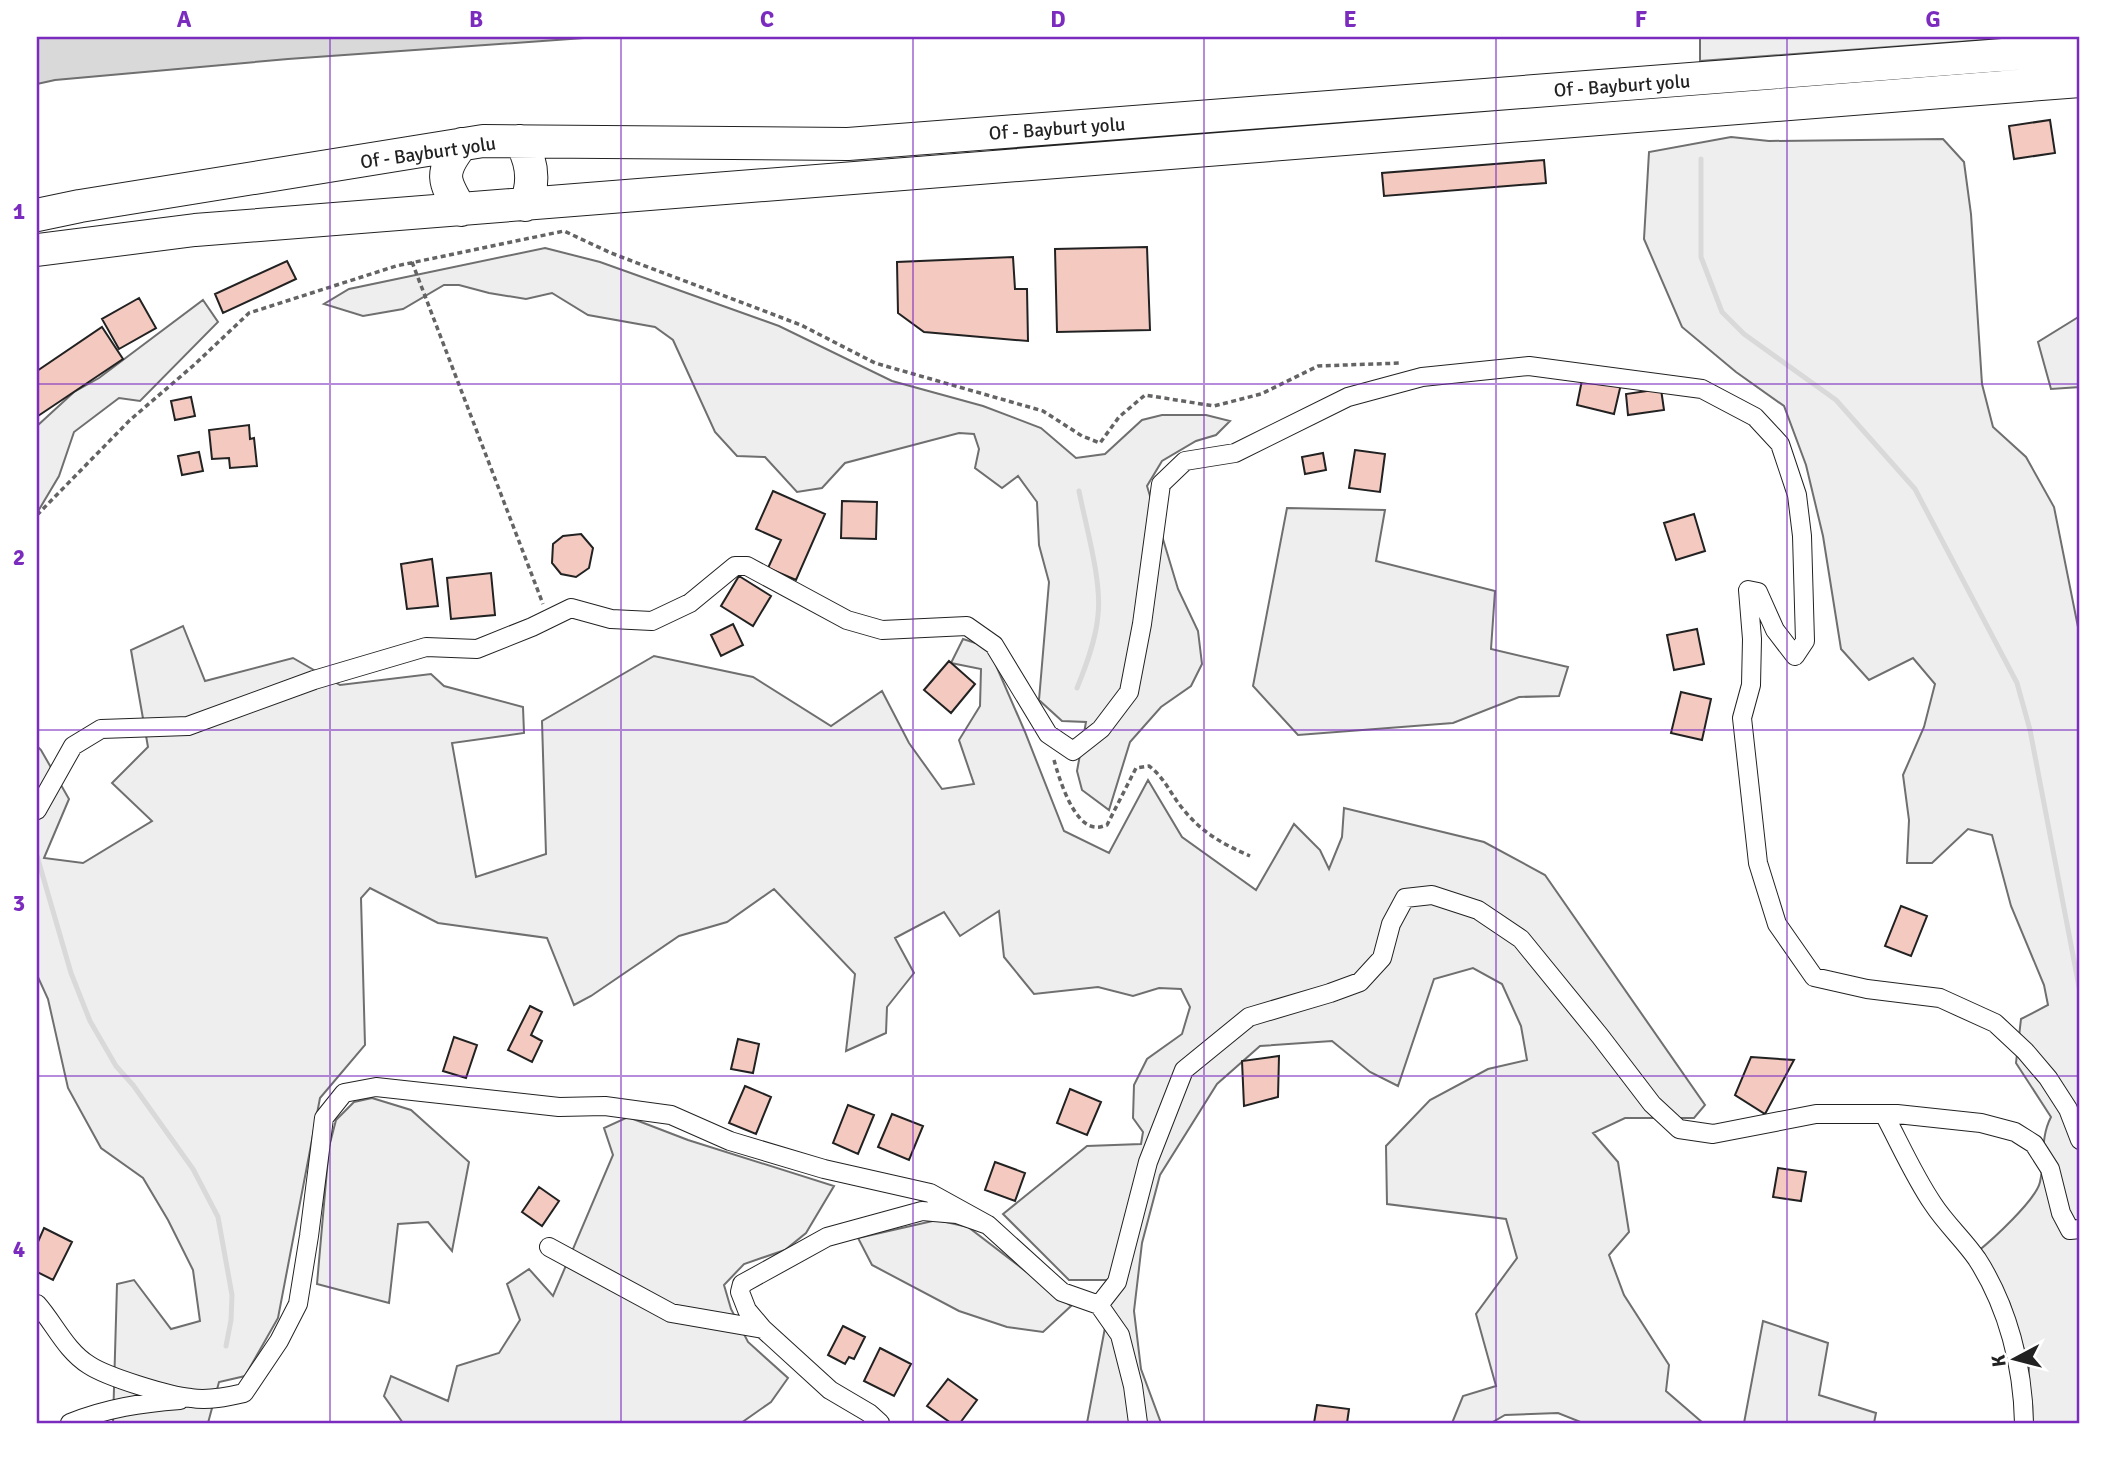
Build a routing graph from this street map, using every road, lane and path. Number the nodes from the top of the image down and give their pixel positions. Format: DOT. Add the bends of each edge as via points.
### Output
graph roads {
  1 [pos="2080,49"];
  2 [pos="2080,81"];
  3 [pos="520,141"];
  4 [pos="462,144"];
  5 [pos="525,205"];
  6 [pos="461,210"];
  7 [pos="37,215"];
  8 [pos="37,250"];
  9 [pos="412,262"];
  10 [pos="1413,362"];
  11 [pos="37,515"];
  12 [pos="549,619"];
  13 [pos="1048,734"];
  14 [pos="37,810"];
  15 [pos="1250,856"];
  16 [pos="1884,1114"];
  17 [pos="2080,1140"];
  18 [pos="988,1225"];
  19 [pos="2080,1229"];
  20 [pos="550,1247"];
  21 [pos="37,1304"];
  22 [pos="1099,1305"];
  23 [pos="763,1329"];
  24 [pos="191,1399"];
  25 [pos="70,1423"];
  26 [pos="880,1423"];
  27 [pos="1138,1423"];
  28 [pos="2024,1423"];
  1 -- 3 [label="highway, Of - Bayburt yolu" via="848,144"];
  2 -- 5 [label="highway, Of - Bayburt yolu"];
  3 -- 4 [label="highway, Of - Bayburt yolu"];
  3 -- 5 [label="highway" via="531,164 531,192"];
  4 -- 6 [label="highway" via="448,162 446,186"];
  4 -- 7 [label="highway, Of - Bayburt yolu"];
  5 -- 6 [label="highway, Of - Bayburt yolu"];
  6 -- 8 [label="highway, Of - Bayburt yolu" via="195,230"];
  9 -- 10 [label="path" via="564,231 801,325 875,363 1043,411 1100,443 1145,395 1214,406 1261,394 1318,366"];
  9 -- 11 [label="path" via="249,313 130,420"];
  9 -- 12 [label="path"];
  12 -- 13 [label="street" via="571,608 611,619 652,621 690,603 735,566 747,566 847,620 882,630 967,626 994,645"];
  12 -- 14 [label="street" via="477,649 426,647 314,680 188,726 101,729 73,746"];
  13 -- 15 [label="path" via="1065,793 1083,821 1094,827 1107,825 1136,768 1149,766 1202,830"];
  13 -- 17 [label="street" via="1073,751 1101,729 1129,692 1161,484 1185,461 1235,453 1348,397 1422,377 1529,366 1702,388 1755,417 1780,444 1797,495 1805,641 1795,656 1775,630 1758,592 1748,590 1751,685 1742,718 1758,863 1777,924 1814,977 1940,998 1995,1023 2048,1078 2068,1109"];
  16 -- 19 [label="street" via="1981,1123 2015,1132 2034,1144 2050,1168 2070,1230"];
  16 -- 22 [label="street" via="1816,1114 1713,1134 1679,1129 1652,1104 1521,939 1478,910 1432,895 1405,898 1391,924 1382,958 1360,982 1249,1017 1184,1070 1148,1162 1117,1282"];
  16 -- 28 [label="street" via="1933,1204 1977,1259 1996,1297 2014,1345 2024,1394"];
  18 -- 22 [label="street" via="1062,1292"];
  18 -- 23 [label="street" via="957,1214 922,1211 827,1237 741,1284 747,1310"];
  18 -- 24 [label="street" via="930,1193 730,1141 671,1115 376,1087 344,1093 324,1118 298,1304 244,1393"];
  20 -- 23 [label="street" via="671,1313"];
  21 -- 24 [label="street" via="88,1365"];
  22 -- 27 [label="street" via="1120,1335"];
  23 -- 26 [label="street" via="830,1390"];
  24 -- 25 [label="street" via="96,1412"];
}
